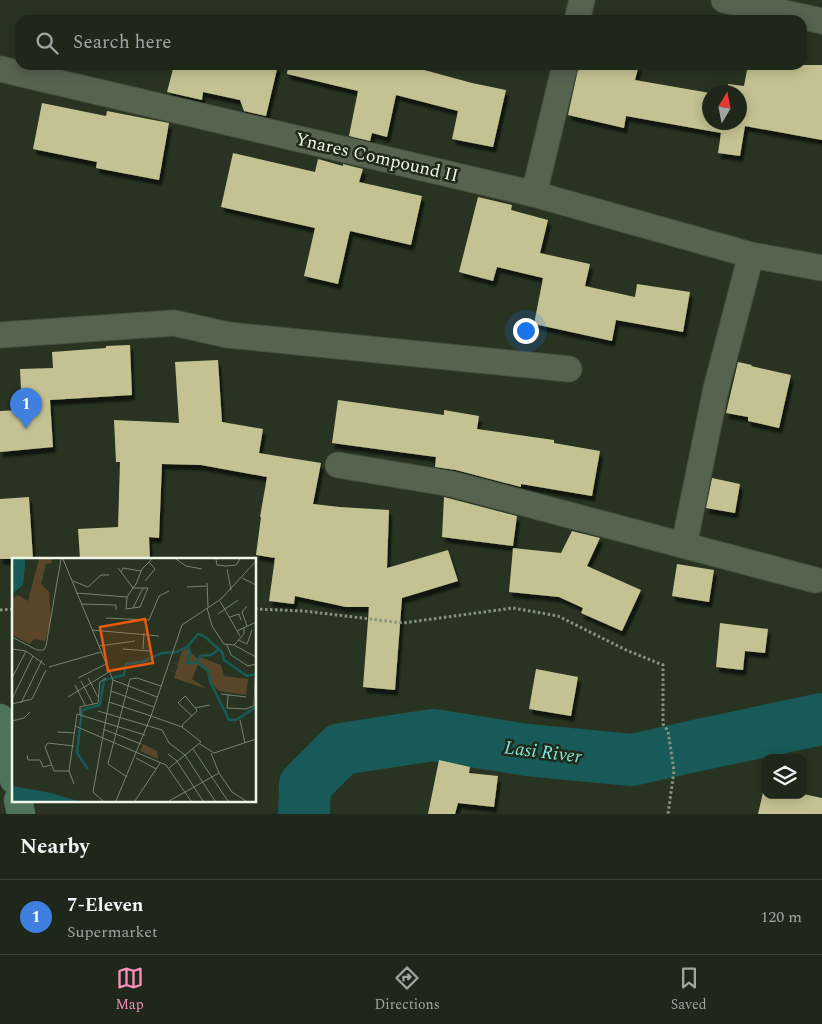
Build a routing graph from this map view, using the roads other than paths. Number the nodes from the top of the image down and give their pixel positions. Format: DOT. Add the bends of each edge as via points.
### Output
graph roads {
  1 [pos="582,0"];
  2 [pos="724,0"];
  3 [pos="578,15"];
  4 [pos="794,15"];
  5 [pos="807,18"];
  6 [pos="822,21"];
  7 [pos="0,69"];
  8 [pos="565,70"];
  9 [pos="534,194"];
  10 [pos="751,255"];
  11 [pos="822,268"];
  12 [pos="0,335"];
  13 [pos="569,369"];
  14 [pos="338,464"];
  15 [pos="684,545"];
  16 [pos="815,580"];
  17 [pos="0,718"];
  18 [pos="12,771"];
  1 -- 3 [label="street"];
  2 -- 4 [label="street"];
  5 -- 6 [label="street"];
  7 -- 9 [label="street, Ynares Compound II"];
  8 -- 9 [label="street"];
  9 -- 10 [label="street, Ynares Compound II"];
  10 -- 11 [label="street, Ynares Compound II"];
  10 -- 15 [label="street" via="716,389"];
  12 -- 13 [label="street" via="174,323 228,335"];
  14 -- 15 [label="street" via="452,484"];
  15 -- 16 [label="street"];
  17 -- 18 [label="main road"];
}
